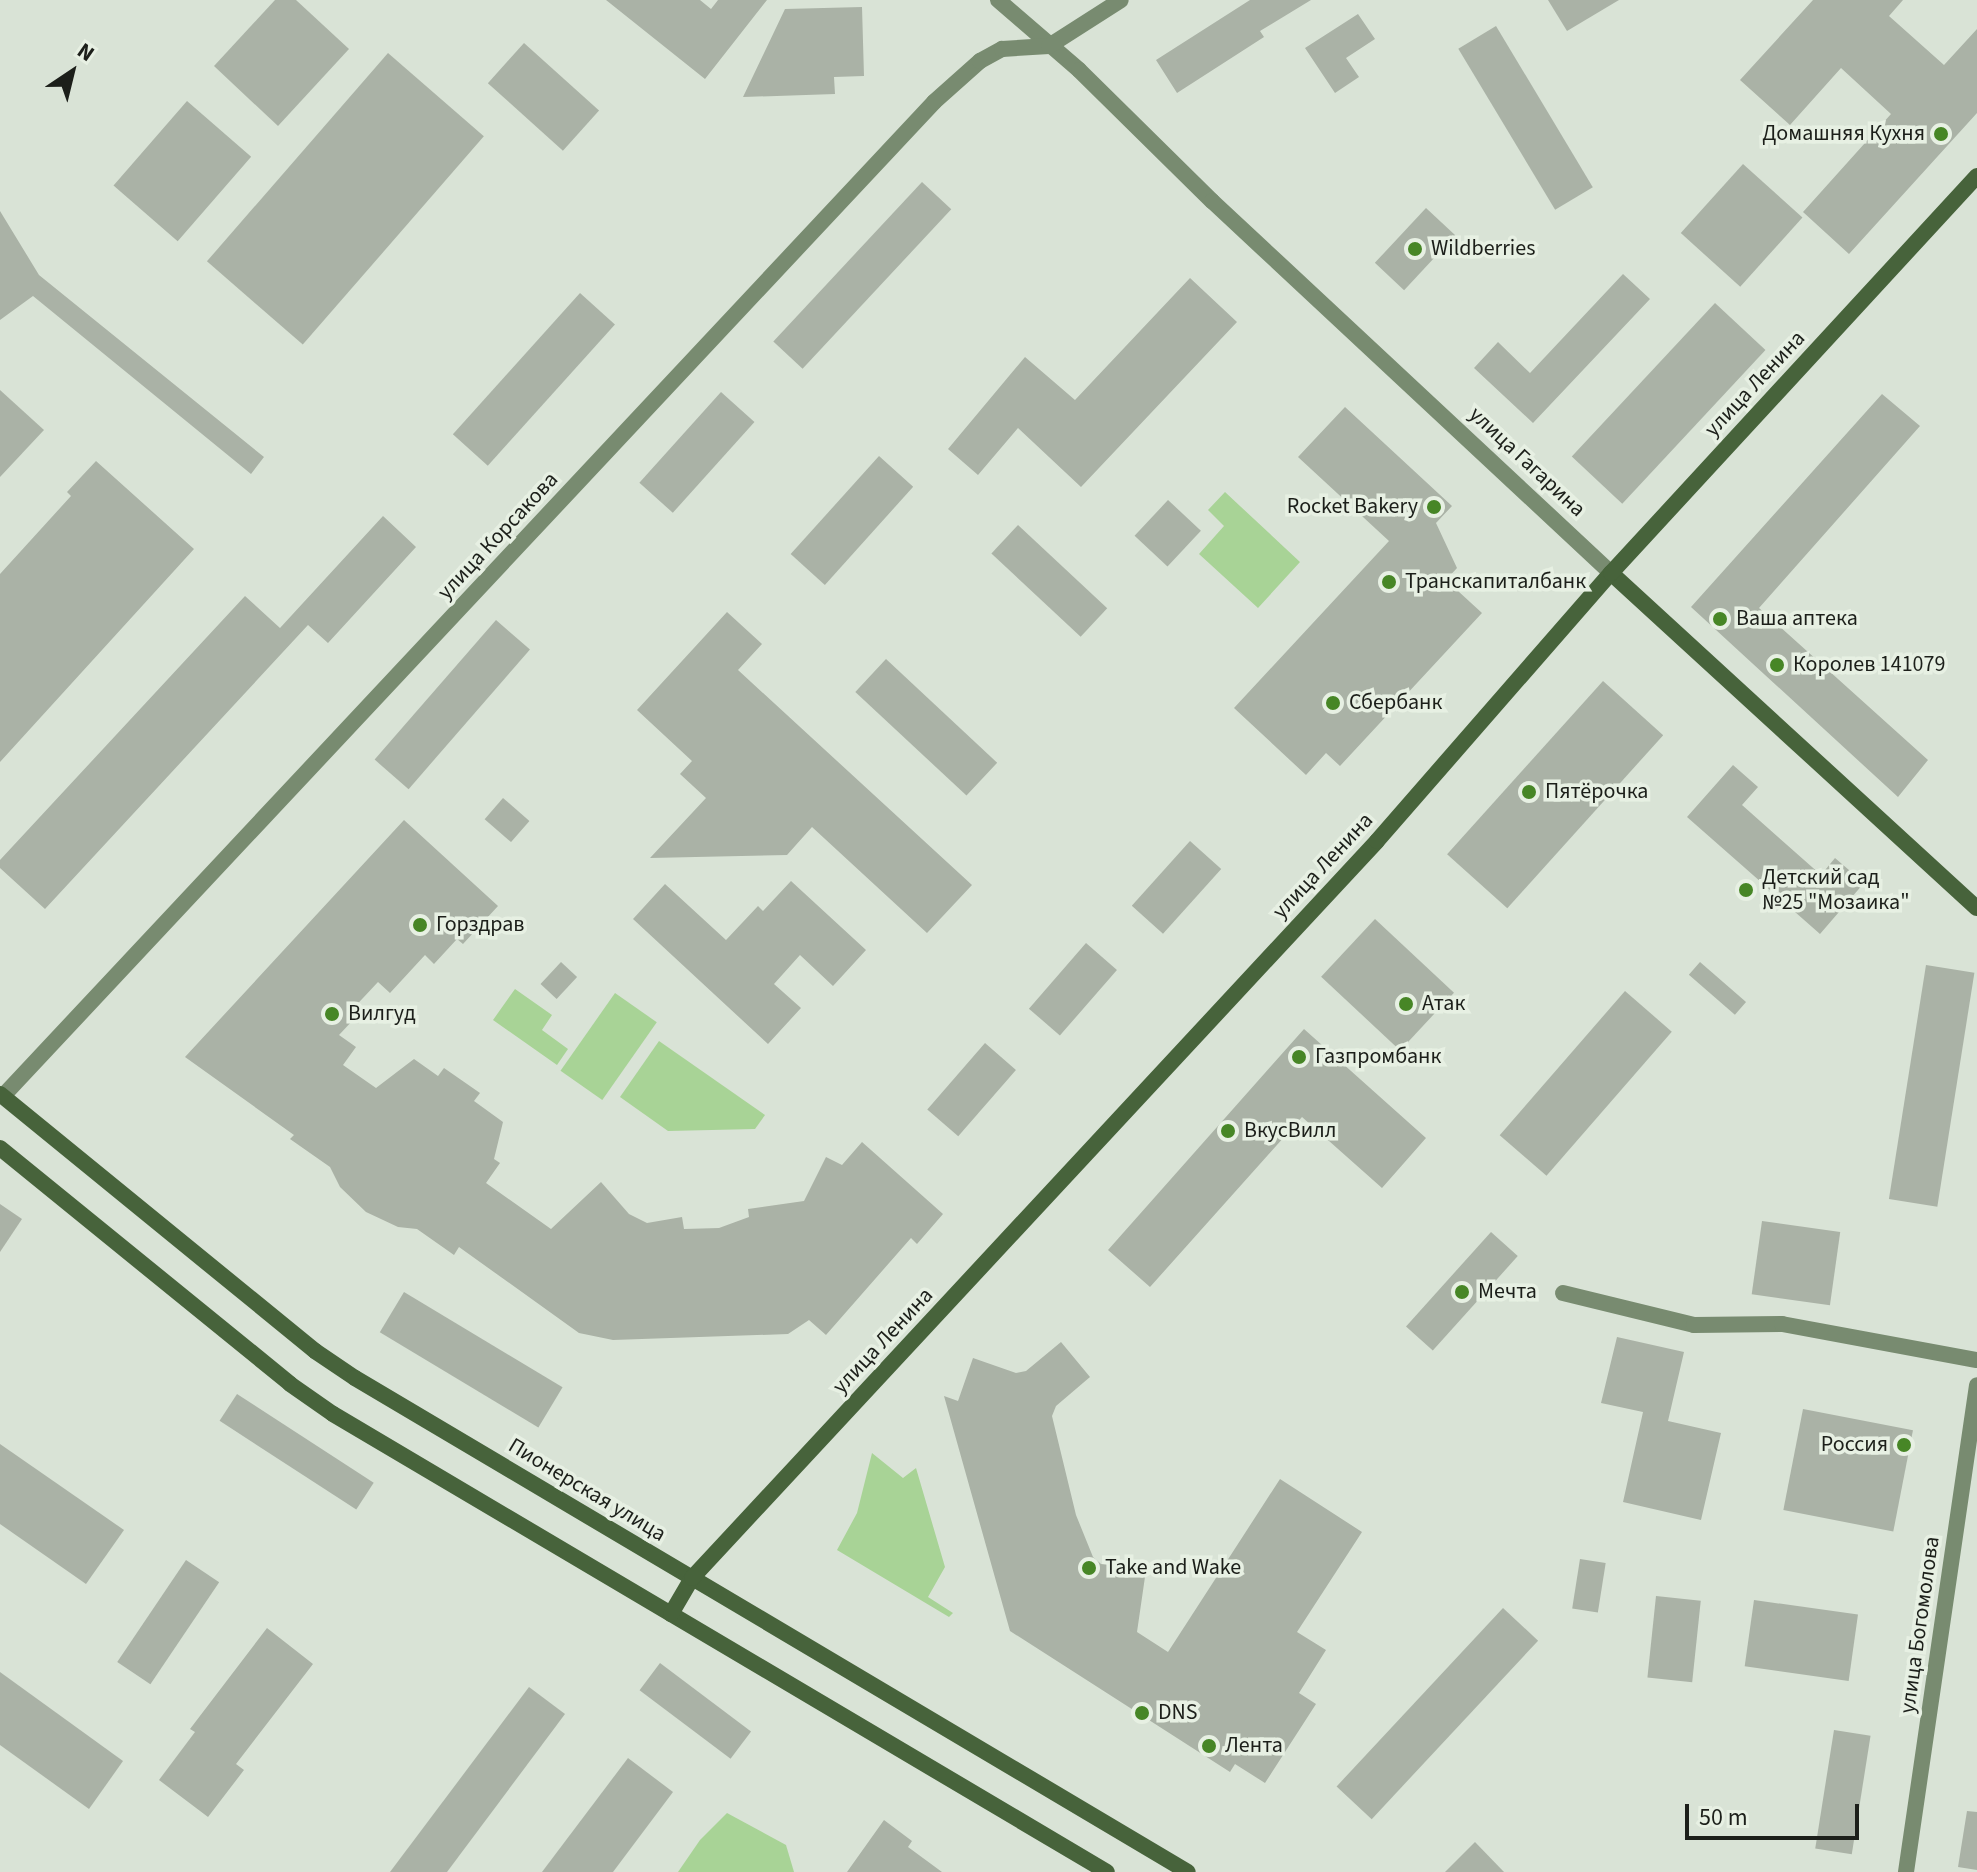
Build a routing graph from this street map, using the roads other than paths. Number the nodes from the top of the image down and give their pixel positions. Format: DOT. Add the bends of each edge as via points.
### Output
graph roads {
  1 [pos="998,0"];
  2 [pos="1121,0"];
  3 [pos="1049,46"];
  4 [pos="1977,176"];
  5 [pos="1611,573"];
  6 [pos="1977,908"];
  7 [pos="1,1095"];
  8 [pos="0,1148"];
  9 [pos="1563,1293"];
  10 [pos="1977,1360"];
  11 [pos="1977,1385"];
  12 [pos="692,1578"];
  13 [pos="671,1614"];
  14 [pos="1107,1872"];
  15 [pos="1188,1872"];
  16 [pos="1906,1872"];
  1 -- 3 [label="street, улица Гагарина"];
  2 -- 3 [label="street"];
  3 -- 5 [label="street, улица Гагарина"];
  3 -- 7 [label="street, улица Корсакова" via="1002,49 980,61 934,102"];
  4 -- 5 [label="main road, улица Ленина"];
  5 -- 6 [label="main road, улица Гагарина"];
  5 -- 12 [label="main road, улица Ленина" via="1370,849"];
  7 -- 12 [label="main road, Пионерская улица" via="315,1351"];
  8 -- 13 [label="main road" via="311,1399"];
  9 -- 10 [label="street" via="1694,1325 1782,1324"];
  11 -- 16 [label="street, улица Богомолова"];
  12 -- 13 [label="main road, улица Ленина"];
  12 -- 15 [label="main road, Пионерская улица"];
  13 -- 14 [label="main road"];
}
